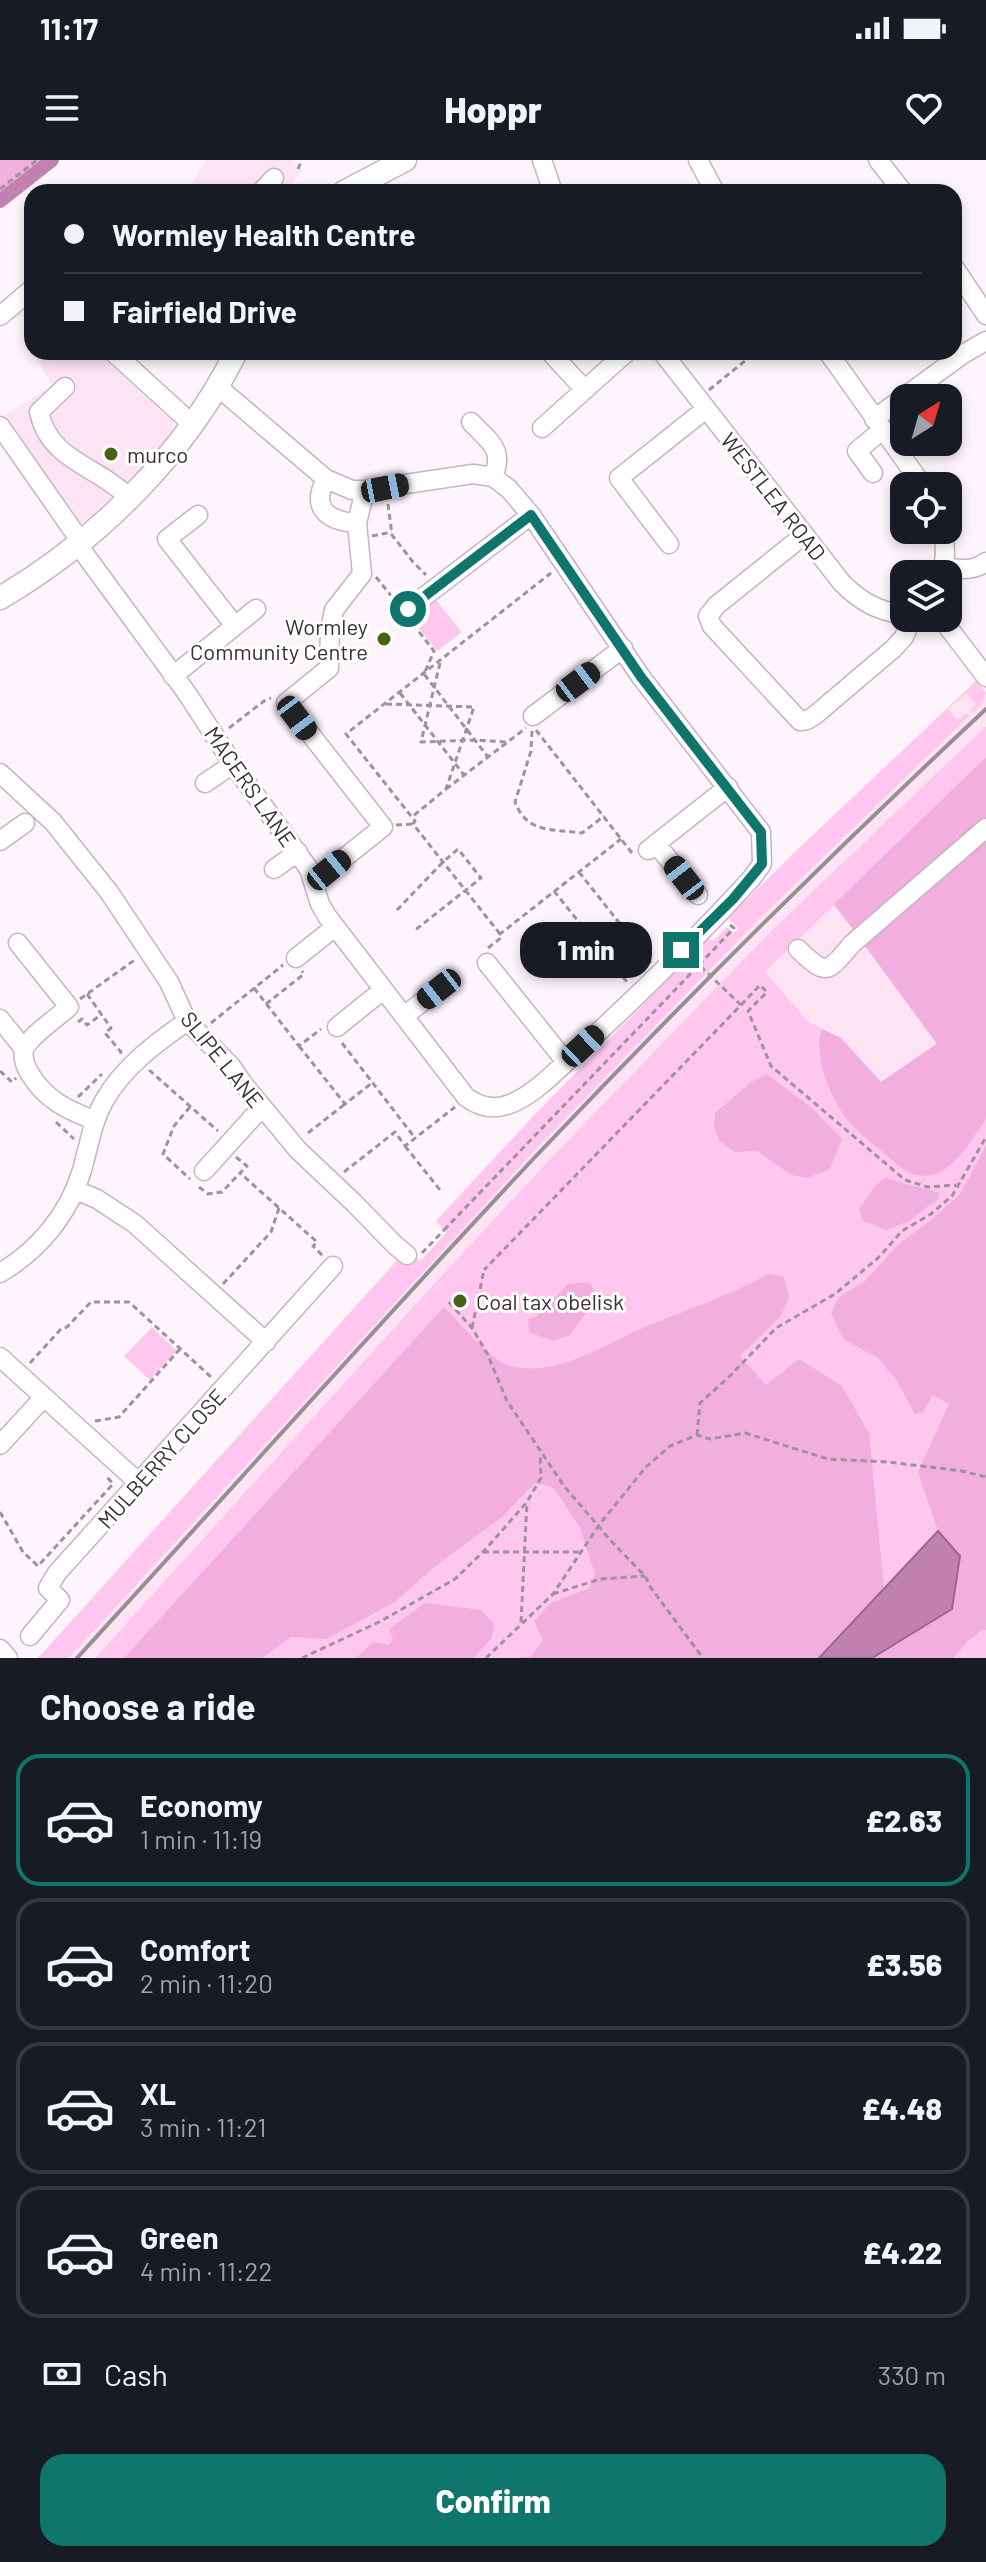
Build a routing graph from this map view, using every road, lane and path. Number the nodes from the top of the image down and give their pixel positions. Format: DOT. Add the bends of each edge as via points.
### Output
graph roads {
  1 [pos="37,160"];
  2 [pos="302,160"];
  3 [pos="405,160"];
  4 [pos="542,160"];
  5 [pos="698,160"];
  6 [pos="878,160"];
  7 [pos="298,169"];
  8 [pos="359,184"];
  9 [pos="548,184"];
  10 [pos="711,184"];
  11 [pos="897,184"];
  12 [pos="0,189"];
  13 [pos="962,279"];
  14 [pos="24,296"];
  15 [pos="986,315"];
  16 [pos="0,316"];
  17 [pos="986,341"];
  18 [pos="962,355"];
  19 [pos="122,360"];
  20 [pos="232,360"];
  21 [pos="557,360"];
  22 [pos="618,360"];
  23 [pos="668,360"];
  24 [pos="748,360"];
  25 [pos="834,360"];
  26 [pos="956,360"];
  27 [pos="65,387"];
  28 [pos="218,387"];
  29 [pos="585,390"];
  30 [pos="702,404"];
  31 [pos="471,422"];
  32 [pos="192,424"];
  33 [pos="878,424"];
  34 [pos="0,426"];
  35 [pos="542,428"];
  36 [pos="913,472"];
  37 [pos="873,473"];
  38 [pos="493,477"];
  39 [pos="326,479"];
  40 [pos="385,488"];
  41 [pos="365,490"];
  42 [pos="128,497"];
  43 [pos="198,515"];
  44 [pos="531,515"];
  45 [pos="357,523"];
  46 [pos="804,535"];
  47 [pos="80,543"];
  48 [pos="669,544"];
  49 [pos="986,562"];
  50 [pos="564,563"];
  51 [pos="962,570"];
  52 [pos="431,581"];
  53 [pos="0,598"];
  54 [pos="256,609"];
  55 [pos="408,609"];
  56 [pos="890,612"];
  57 [pos="235,626"];
  58 [pos="906,632"];
  59 [pos="952,632"];
  60 [pos="623,648"];
  61 [pos="441,660"];
  62 [pos="424,674"];
  63 [pos="173,676"];
  64 [pos="986,677"];
  65 [pos="435,688"];
  66 [pos="400,693"];
  67 [pos="286,703"];
  68 [pos="386,704"];
  69 [pos="410,706"];
  70 [pos="431,706"];
  71 [pos="449,706"];
  72 [pos="532,720"];
  73 [pos="425,725"];
  74 [pos="467,730"];
  75 [pos="216,738"];
  76 [pos="475,740"];
  77 [pos="463,741"];
  78 [pos="439,742"];
  79 [pos="507,742"];
  80 [pos="488,757"];
  81 [pos="455,763"];
  82 [pos="233,764"];
  83 [pos="0,773"];
  84 [pos="464,775"];
  85 [pos="205,783"];
  86 [pos="728,787"];
  87 [pos="446,789"];
  88 [pos="604,816"];
  89 [pos="412,817"];
  90 [pos="25,823"];
  91 [pos="986,828"];
  92 [pos="0,841"];
  93 [pos="298,852"];
  94 [pos="443,862"];
  95 [pos="274,869"];
  96 [pos="579,872"];
  97 [pos="312,879"];
  98 [pos="465,890"];
  99 [pos="554,891"];
  100 [pos="698,895"];
  101 [pos="397,910"];
  102 [pos="618,921"];
  103 [pos="335,927"];
  104 [pos="414,931"];
  105 [pos="731,931"];
  106 [pos="594,942"];
  107 [pos="18,943"];
  108 [pos="148,949"];
  109 [pos="798,949"];
  110 [pos="295,958"];
  111 [pos="487,963"];
  112 [pos="699,965"];
  113 [pos="659,972"];
  114 [pos="254,988"];
  115 [pos="439,989"];
  116 [pos="383,990"];
  117 [pos="87,994"];
  118 [pos="636,994"];
  119 [pos="266,1004"];
  120 [pos="741,1005"];
  121 [pos="69,1007"];
  122 [pos="102,1014"];
  123 [pos="404,1016"];
  124 [pos="0,1019"];
  125 [pos="72,1026"];
  126 [pos="194,1028"];
  127 [pos="333,1029"];
  128 [pos="299,1046"];
  129 [pos="24,1049"];
  130 [pos="566,1062"];
  131 [pos="123,1073"];
  132 [pos="102,1074"];
  133 [pos="372,1083"];
  134 [pos="472,1101"];
  135 [pos="345,1104"];
  136 [pos="262,1107"];
  137 [pos="75,1113"];
  138 [pos="94,1120"];
  139 [pos="405,1124"];
  140 [pos="66,1131"];
  141 [pos="395,1132"];
  142 [pos="308,1133"];
  143 [pos="986,1137"];
  144 [pos="415,1138"];
  145 [pos="405,1146"];
  146 [pos="204,1171"];
  147 [pos="344,1173"];
  148 [pos="958,1184"];
  149 [pos="76,1190"];
  150 [pos="440,1190"];
  151 [pos="279,1208"];
  152 [pos="444,1230"];
  153 [pos="407,1255"];
  154 [pos="333,1266"];
  155 [pos="0,1273"];
  156 [pos="213,1295"];
  157 [pos="449,1302"];
  158 [pos="472,1328"];
  159 [pos="266,1342"];
  160 [pos="180,1349"];
  161 [pos="0,1357"];
  162 [pos="20,1375"];
  163 [pos="223,1389"];
  164 [pos="44,1397"];
  165 [pos="84,1433"];
  166 [pos="697,1435"];
  167 [pos="0,1445"];
  168 [pos="540,1451"];
  169 [pos="118,1464"];
  170 [pos="986,1477"];
  171 [pos="139,1483"];
  172 [pos="527,1502"];
  173 [pos="0,1512"];
  174 [pos="599,1525"];
  175 [pos="483,1552"];
  176 [pos="525,1552"];
  177 [pos="581,1552"];
  178 [pos="645,1576"];
  179 [pos="553,1594"];
  180 [pos="521,1622"];
  181 [pos="30,1636"];
  182 [pos="0,1649"];
  183 [pos="8,1658"];
  184 [pos="302,1658"];
  185 [pos="486,1658"];
  186 [pos="703,1658"];
  1 -- 12 [label="path"];
  2 -- 7 [label="path"];
  3 -- 8 [label="main road"];
  4 -- 9 [label="street"];
  5 -- 10 [label="street"];
  6 -- 11 [label="street"];
  13 -- 15 [label="street"];
  14 -- 16 [label="street"];
  17 -- 18 [label="street"];
  19 -- 32 [label="street"];
  20 -- 28 [label="main road"];
  21 -- 29 [label="street"];
  22 -- 29 [label="street"];
  23 -- 30 [label="street, WESTLEA ROAD"];
  24 -- 30 [label="path"];
  25 -- 33 [label="street"];
  26 -- 33 [label="street"];
  27 -- 42 [label="street" via="39,412 56,446"];
  28 -- 32 [label="main road"];
  28 -- 39 [label="street"];
  29 -- 35 [label="street"];
  30 -- 46 [label="street, WESTLEA ROAD"];
  30 -- 48 [label="street" via="619,478"];
  31 -- 38 [label="street" via="498,452"];
  32 -- 42 [label="main road"];
  33 -- 36 [label="street"];
  33 -- 37 [label="street" via="857,451"];
  34 -- 47 [label="street, MACERS LANE"];
  38 -- 40 [label="street" via="451,476"];
  38 -- 44 [label="street"];
  39 -- 41 [label="street"];
  39 -- 45 [label="street" via="319,496 322,509 338,521"];
  40 -- 41 [label="street"];
  40 -- 52 [label="path" via="392,535"];
  41 -- 45 [label="street"];
  42 -- 47 [label="main road"];
  43 -- 57 [label="street" via="167,539"];
  44 -- 50 [label="street"];
  44 -- 55 [label="street"];
  45 -- 67 [label="street" via="362,574 334,610 329,668"];
  46 -- 56 [label="street, WESTLEA ROAD" via="853,594"];
  46 -- 58 [label="street" via="708,616 800,721 814,716"];
  47 -- 53 [label="main road"];
  47 -- 63 [label="street, MACERS LANE"];
  49 -- 51 [label="street"];
  50 -- 60 [label="street"];
  50 -- 61 [label="path"];
  54 -- 57 [label="street"];
  57 -- 63 [label="street"];
  59 -- 64 [label="street"];
  60 -- 72 [label="street"];
  60 -- 86 [label="street"];
  61 -- 62 [label="path"];
  61 -- 65 [label="path"];
  62 -- 65 [label="path"];
  62 -- 66 [label="path"];
  63 -- 75 [label="street, MACERS LANE"];
  65 -- 70 [label="path"];
  65 -- 71 [label="path"];
  66 -- 69 [label="path"];
  66 -- 89 [label="path" via="346,734"];
  67 -- 75 [label="path" via="274,697 264,701"];
  67 -- 97 [label="street" via="383,827"];
  68 -- 69 [label="path"];
  69 -- 70 [label="path"];
  69 -- 73 [label="path"];
  70 -- 71 [label="path"];
  70 -- 73 [label="path"];
  71 -- 74 [label="path"];
  71 -- 74 [label="path" via="474,707"];
  72 -- 79 [label="path"];
  72 -- 88 [label="path"];
  72 -- 88 [label="path" via="531,751 515,802 523,819 534,827 582,833"];
  73 -- 78 [label="path"];
  73 -- 78 [label="path" via="421,742"];
  74 -- 76 [label="path"];
  74 -- 77 [label="path"];
  75 -- 82 [label="street, MACERS LANE"];
  76 -- 77 [label="path"];
  76 -- 79 [label="path"];
  76 -- 80 [label="path"];
  77 -- 78 [label="path"];
  77 -- 81 [label="path"];
  78 -- 81 [label="path"];
  79 -- 80 [label="path"];
  80 -- 84 [label="path"];
  81 -- 84 [label="path"];
  81 -- 87 [label="path"];
  82 -- 85 [label="street"];
  82 -- 93 [label="street, MACERS LANE"];
  83 -- 108 [label="street, SLIPE LANE" via="53,822"];
  84 -- 87 [label="path"];
  86 -- 100 [label="street" via="652,847"];
  86 -- 113 [label="street" via="761,832 762,864"];
  87 -- 89 [label="path"];
  88 -- 96 [label="path" via="621,839"];
  89 -- 94 [label="path"];
  90 -- 92 [label="street"];
  91 -- 109 [label="street" via="833,965 816,967"];
  93 -- 95 [label="street"];
  93 -- 97 [label="street, MACERS LANE"];
  94 -- 98 [label="path"];
  94 -- 98 [label="path" via="458,849 481,878"];
  94 -- 101 [label="path"];
  96 -- 99 [label="path"];
  96 -- 102 [label="path"];
  97 -- 103 [label="street, MACERS LANE"];
  98 -- 99 [label="path" via="500,934"];
  98 -- 104 [label="path"];
  99 -- 106 [label="path"];
  102 -- 106 [label="path"];
  102 -- 113 [label="path"];
  103 -- 110 [label="street"];
  103 -- 116 [label="street, MACERS LANE"];
  105 -- 112 [label="path"];
  106 -- 118 [label="path"];
  107 -- 121 [label="street"];
  108 -- 117 [label="path"];
  108 -- 126 [label="street, SLIPE LANE"];
  110 -- 114 [label="path"];
  110 -- 119 [label="path" via="304,974"];
  111 -- 130 [label="street"];
  112 -- 120 [label="path, bridge"];
  112 -- 152 [label="path, bridge"];
  113 -- 118 [label="street"];
  114 -- 119 [label="path"];
  114 -- 126 [label="path"];
  115 -- 123 [label="street"];
  116 -- 123 [label="street, MACERS LANE"];
  116 -- 127 [label="street"];
  117 -- 121 [label="path"];
  117 -- 122 [label="path"];
  118 -- 130 [label="street"];
  119 -- 128 [label="path"];
  120 -- 148 [label="path" via="760,985 767,992 748,1011 771,1066 894,1171 928,1187"];
  120 -- 158 [label="path, bridge" via="484,1270"];
  121 -- 129 [label="street"];
  122 -- 125 [label="path" via="87,1025 82,1019"];
  122 -- 131 [label="path" via="111,1028 105,1033 121,1052 114,1064"];
  123 -- 134 [label="street, MACERS LANE"];
  124 -- 129 [label="street"];
  126 -- 131 [label="street" via="149,1049"];
  126 -- 136 [label="street, SLIPE LANE"];
  127 -- 128 [label="path"];
  127 -- 133 [label="path"];
  128 -- 135 [label="path"];
  129 -- 137 [label="street" via="24,1062 39,1086"];
  130 -- 134 [label="street" via="510,1104 493,1107"];
  131 -- 138 [label="street"];
  132 -- 137 [label="path" via="78,1097"];
  133 -- 135 [label="path"];
  133 -- 139 [label="path"];
  134 -- 144 [label="path"];
  135 -- 142 [label="path"];
  136 -- 146 [label="street"];
  136 -- 153 [label="street, SLIPE LANE" via="314,1166"];
  137 -- 138 [label="street"];
  137 -- 140 [label="path"];
  138 -- 149 [label="street"];
  139 -- 141 [label="path"];
  139 -- 144 [label="path"];
  141 -- 145 [label="path"];
  141 -- 147 [label="path"];
  143 -- 148 [label="path"];
  144 -- 145 [label="path"];
  145 -- 150 [label="path"];
  148 -- 166 [label="path" via="952,1196 902,1231 835,1294 776,1328 700,1403"];
  149 -- 155 [label="street" via="55,1226"];
  149 -- 156 [label="street" via="135,1224"];
  151 -- 156 [label="path" via="271,1232"];
  154 -- 159 [label="street, MULBERRY CLOSE"];
  156 -- 159 [label="street"];
  157 -- 158 [label="path"];
  158 -- 168 [label="path" via="507,1401"];
  159 -- 163 [label="street, MULBERRY CLOSE"];
  160 -- 162 [label="path" via="129,1302 91,1302"];
  160 -- 163 [label="path"];
  160 -- 165 [label="path" via="119,1417 97,1419"];
  161 -- 162 [label="street"];
  162 -- 164 [label="street"];
  163 -- 171 [label="street, MULBERRY CLOSE"];
  164 -- 165 [label="street"];
  164 -- 167 [label="street"];
  165 -- 169 [label="street"];
  166 -- 170 [label="path" via="710,1439 745,1433 828,1459"];
  166 -- 174 [label="path" via="670,1446 645,1468"];
  168 -- 172 [label="path" via="541,1478"];
  168 -- 174 [label="path"];
  169 -- 171 [label="street"];
  169 -- 173 [label="path" via="106,1478 113,1484 38,1566 23,1552"];
  171 -- 181 [label="street, MULBERRY CLOSE" via="57,1573 48,1588 60,1600"];
  172 -- 175 [label="path"];
  172 -- 176 [label="path"];
  174 -- 177 [label="path"];
  174 -- 178 [label="path"];
  175 -- 176 [label="path"];
  175 -- 184 [label="path" via="455,1579"];
  176 -- 177 [label="path"];
  176 -- 180 [label="path"];
  177 -- 179 [label="path"];
  178 -- 179 [label="path" via="600,1579"];
  178 -- 186 [label="path"];
  179 -- 180 [label="path"];
  180 -- 185 [label="path"];
  182 -- 183 [label="street"];
}
